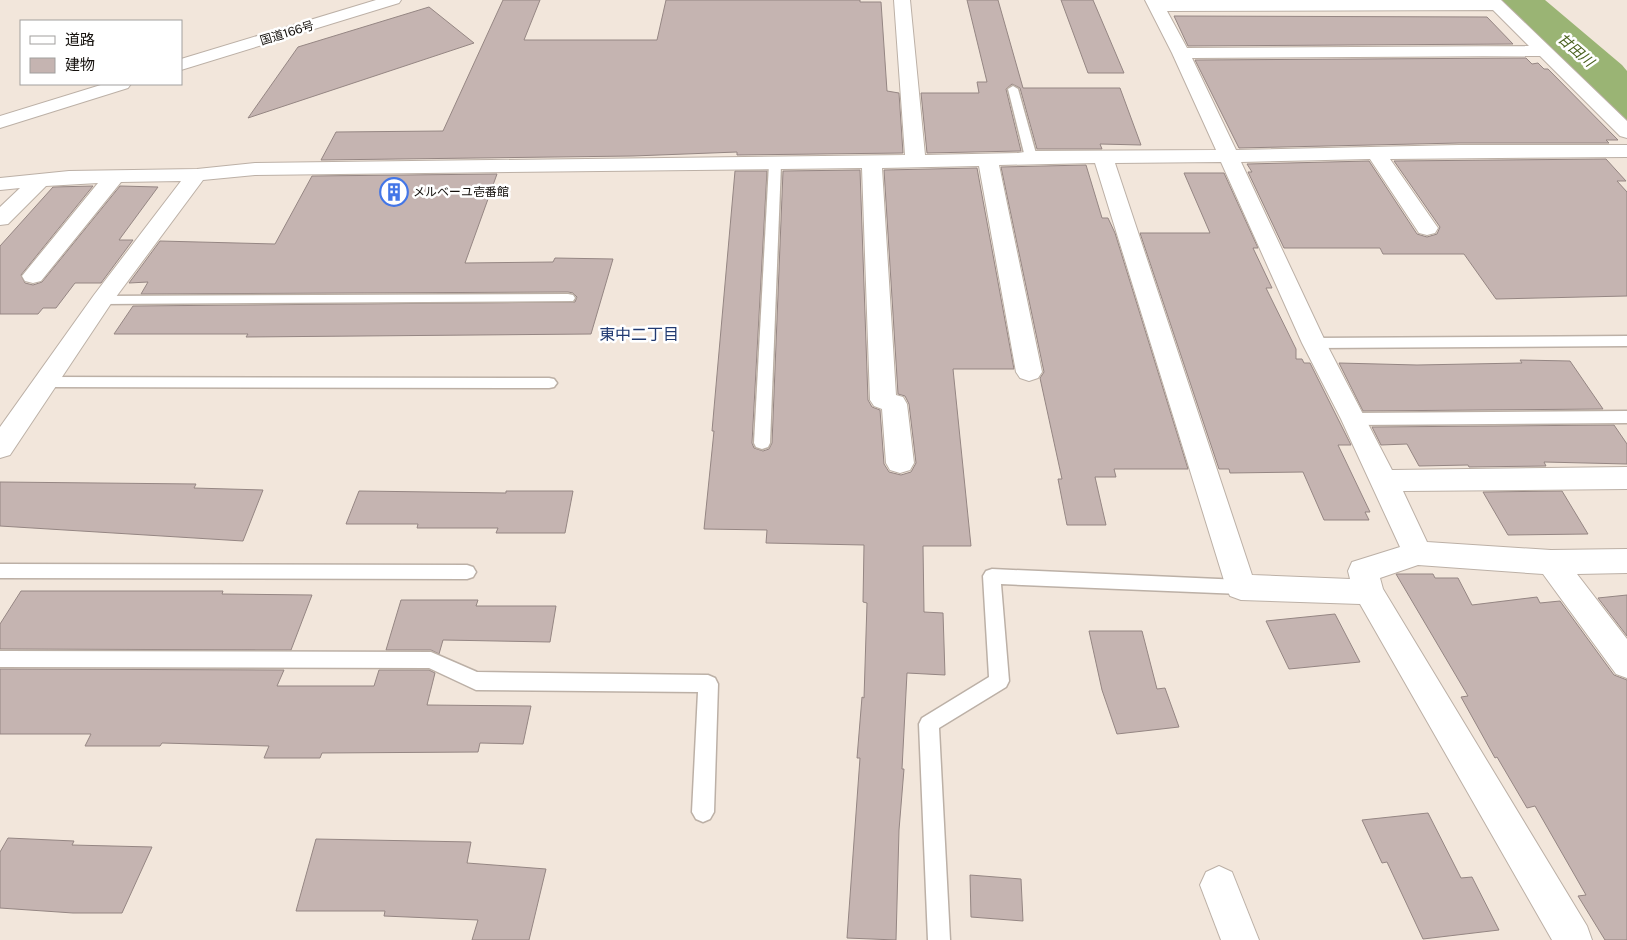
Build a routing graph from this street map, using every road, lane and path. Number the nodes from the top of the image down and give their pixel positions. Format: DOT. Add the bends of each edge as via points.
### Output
graph roads {
  1 [pos="393,0"];
  2 [pos="902,0"];
  3 [pos="1155,3"];
  4 [pos="1495,3"];
  5 [pos="1545,51"];
  6 [pos="1181,53"];
  7 [pos="182,65"];
  8 [pos="119,85"];
  9 [pos="1013,89"];
  10 [pos="0,122"];
  11 [pos="1627,132"];
  12 [pos="1627,151"];
  13 [pos="1376,153"];
  14 [pos="1103,156"];
  15 [pos="1229,156"];
  16 [pos="1031,157"];
  17 [pos="988,159"];
  18 [pos="916,161"];
  19 [pos="872,162"];
  20 [pos="775,164"];
  21 [pos="197,175"];
  22 [pos="115,176"];
  23 [pos="40,180"];
  24 [pos="0,184"];
  25 [pos="0,218"];
  26 [pos="1428,228"];
  27 [pos="33,276"];
  28 [pos="568,298"];
  29 [pos="102,300"];
  30 [pos="1627,341"];
  31 [pos="1314,343"];
  32 [pos="1029,372"];
  33 [pos="46,382"];
  34 [pos="550,383"];
  35 [pos="1627,416"];
  36 [pos="1354,419"];
  37 [pos="762,443"];
  38 [pos="0,448"];
  39 [pos="900,462"];
  40 [pos="1627,478"];
  41 [pos="1384,481"];
  42 [pos="1418,554"];
  43 [pos="1627,560"];
  44 [pos="1551,562"];
  45 [pos="0,571"];
  46 [pos="467,572"];
  47 [pos="1241,587"];
  48 [pos="1369,592"];
  49 [pos="0,659"];
  50 [pos="1627,664"];
  51 [pos="703,812"];
  52 [pos="1219,885"];
  53 [pos="939,940"];
  54 [pos="1240,940"];
  55 [pos="1573,940"];
  1 -- 7 [label="main road, 国道166号"];
  2 -- 18 [label="main road"];
  3 -- 4 [label="main road"];
  3 -- 6 [label="main road"];
  4 -- 5 [label="main road"];
  5 -- 6 [label="main road"];
  5 -- 11 [label="main road"];
  6 -- 15 [label="main road"];
  8 -- 10 [label="main road"];
  9 -- 16 [label="lane"];
  12 -- 13 [label="main road"];
  13 -- 15 [label="main road"];
  13 -- 26 [label="main road"];
  14 -- 15 [label="main road"];
  14 -- 16 [label="main road"];
  14 -- 47 [label="main road"];
  15 -- 31 [label="main road"];
  16 -- 17 [label="main road"];
  17 -- 18 [label="main road"];
  17 -- 32 [label="main road"];
  18 -- 19 [label="main road"];
  19 -- 20 [label="main road"];
  19 -- 39 [label="main road" via="883,400 894,404"];
  20 -- 21 [label="main road" via="313,168"];
  20 -- 37 [label="lane"];
  21 -- 22 [label="main road"];
  21 -- 29 [label="main road"];
  22 -- 23 [label="main road"];
  22 -- 27 [label="main road"];
  23 -- 24 [label="main road"];
  23 -- 25 [label="main road"];
  28 -- 29 [label="lane"];
  29 -- 33 [label="main road"];
  30 -- 31 [label="lane"];
  31 -- 36 [label="main road"];
  33 -- 34 [label="lane"];
  33 -- 38 [label="main road"];
  35 -- 36 [label="lane"];
  36 -- 41 [label="main road"];
  40 -- 41 [label="main road"];
  41 -- 42 [label="main road"];
  42 -- 44 [label="main road"];
  42 -- 48 [label="main road" via="1363,571"];
  43 -- 44 [label="main road"];
  44 -- 50 [label="main road"];
  45 -- 46 [label="lane"];
  47 -- 48 [label="main road"];
  47 -- 53 [label="lane" via="992,576 999,681 929,724"];
  48 -- 55 [label="main road"];
  49 -- 51 [label="lane" via="431,660 476,681 708,684"];
  52 -- 54 [label="main road"];
}
